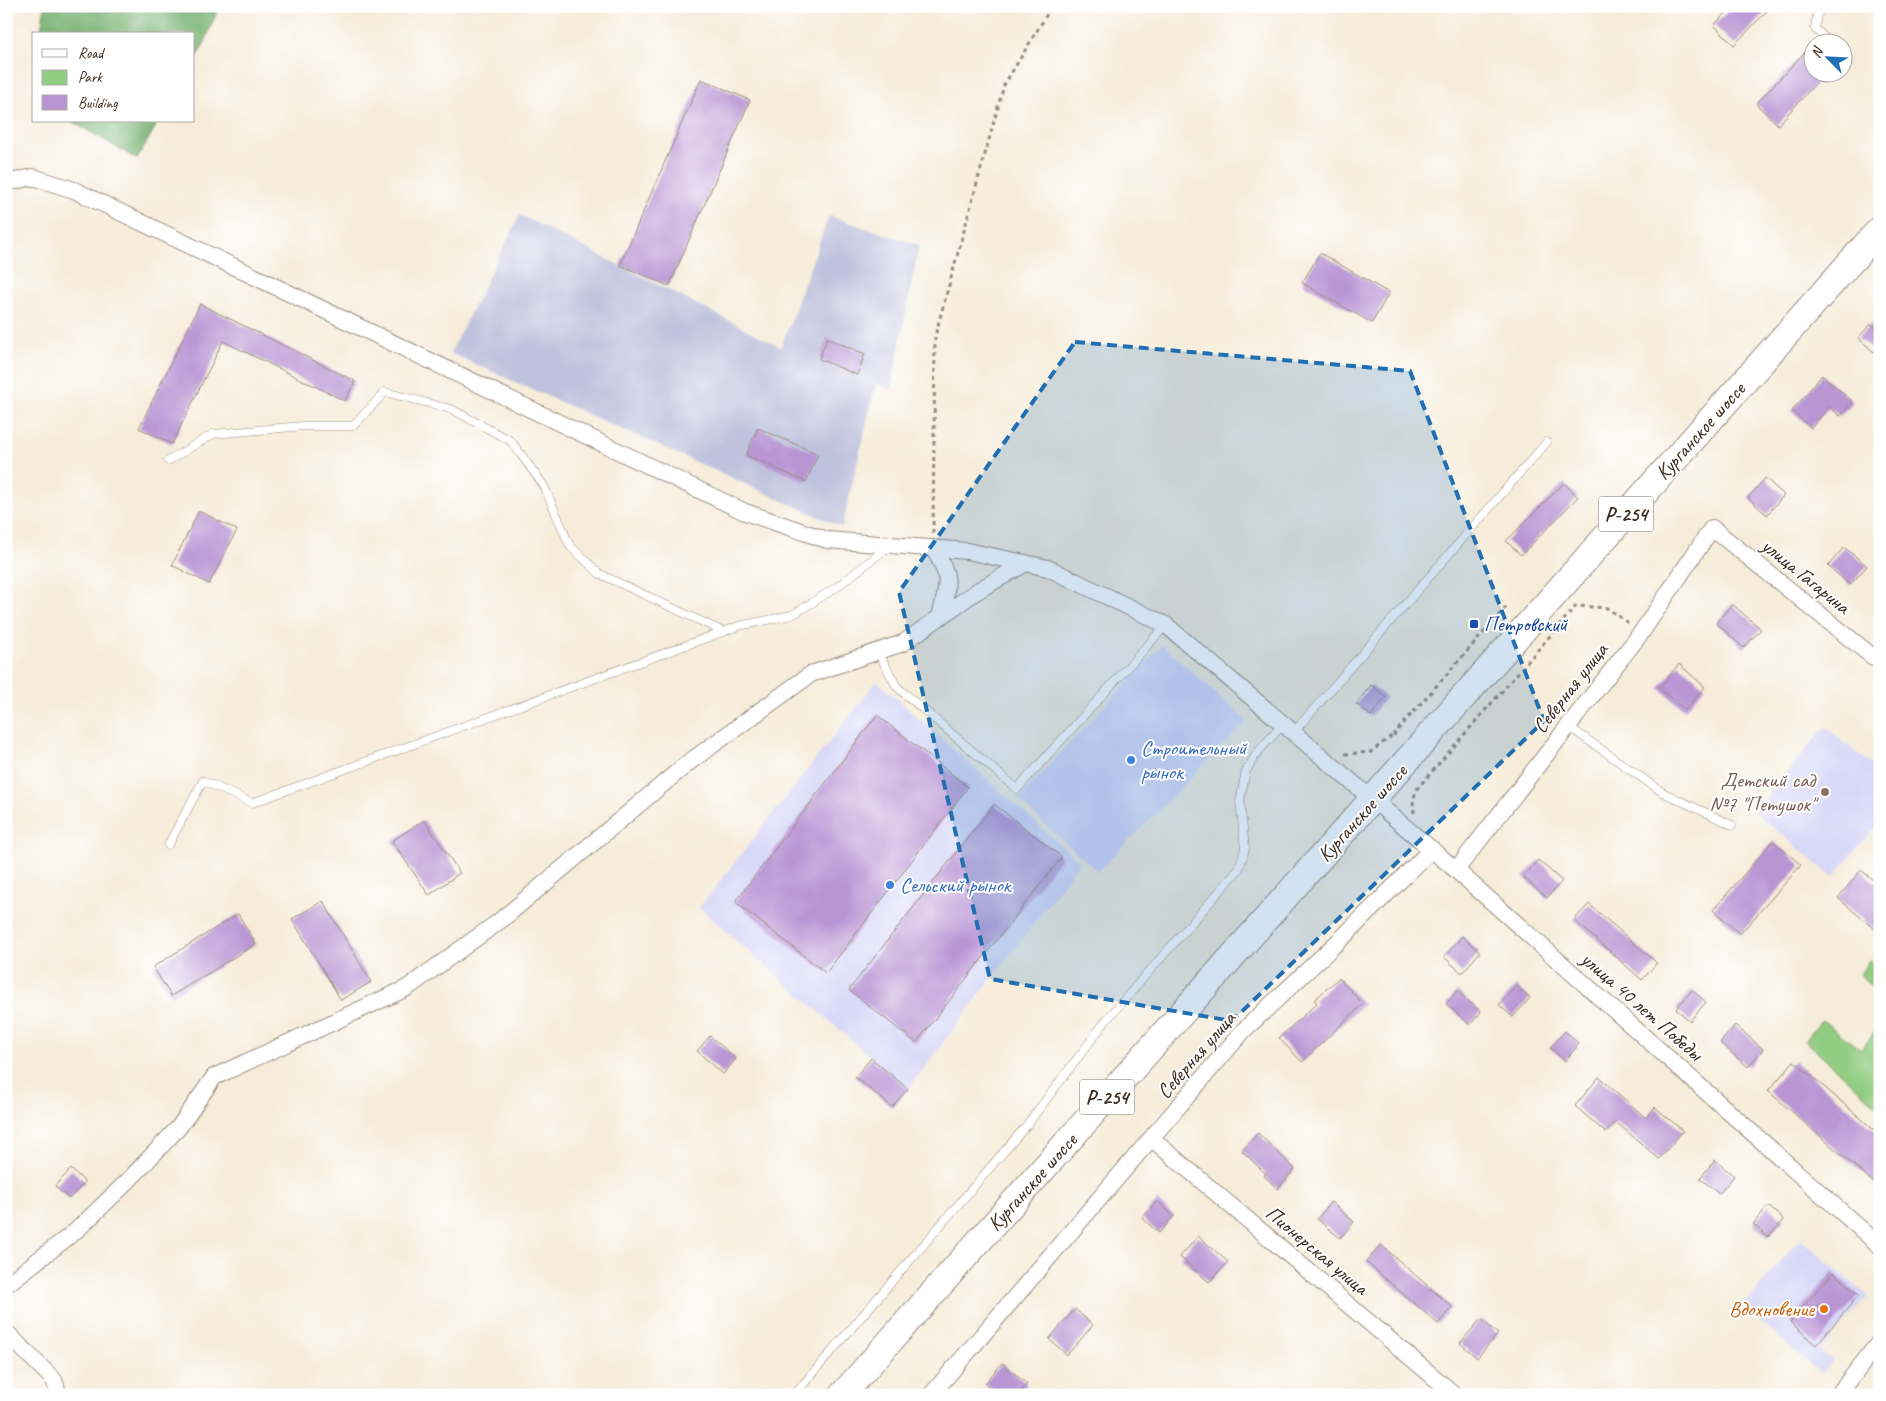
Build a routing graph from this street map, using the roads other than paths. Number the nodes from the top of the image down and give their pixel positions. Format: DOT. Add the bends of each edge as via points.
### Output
graph roads {
  1 [pos="1822,6"];
  2 [pos="1819,32"];
  3 [pos="6,183"];
  4 [pos="1880,229"];
  5 [pos="1547,442"];
  6 [pos="168,461"];
  7 [pos="1712,528"];
  8 [pos="891,545"];
  9 [pos="933,548"];
  10 [pos="1026,563"];
  11 [pos="940,617"];
  12 [pos="1166,625"];
  13 [pos="724,632"];
  14 [pos="878,652"];
  15 [pos="1873,657"];
  16 [pos="1568,726"];
  17 [pos="1288,728"];
  18 [pos="1373,800"];
  19 [pos="1732,825"];
  20 [pos="168,845"];
  21 [pos="1432,849"];
  22 [pos="1456,870"];
  23 [pos="1152,1139"];
  24 [pos="1880,1246"];
  25 [pos="6,1285"];
  26 [pos="6,1332"];
  27 [pos="1880,1341"];
  28 [pos="59,1395"];
  29 [pos="794,1395"];
  30 [pos="842,1395"];
  31 [pos="931,1395"];
  32 [pos="1455,1395"];
  33 [pos="1838,1395"];
  1 -- 2 [label="lane" via="1817,14 1816,29"];
  3 -- 8 [label="street, улица 40 лет Победы" via="33,177 74,190 745,512 827,540"];
  4 -- 18 [label="main road, Курганское шоссе / Р-254"];
  5 -- 17 [label="lane"];
  6 -- 13 [label="lane" via="213,434 304,426 353,426 385,392 451,409 512,441 544,486 570,546 600,574"];
  7 -- 15 [label="street, улица Гагарина"];
  7 -- 16 [label="street, Северная улица" via="1640,633"];
  8 -- 9 [label="street, улица 40 лет Победы"];
  8 -- 13 [label="lane" via="837,587 792,615"];
  9 -- 10 [label="street, улица 40 лет Победы"];
  9 -- 11 [label="street" via="944,565 948,586"];
  10 -- 11 [label="street"];
  10 -- 12 [label="street, улица 40 лет Победы" via="1048,568"];
  11 -- 14 [label="street" via="903,643"];
  12 -- 14 [label="lane" via="1018,789 897,688"];
  12 -- 17 [label="street, улица 40 лет Победы"];
  13 -- 20 [label="lane" via="252,802 203,781"];
  14 -- 25 [label="street" via="811,674 688,764 501,920 407,988 214,1077 178,1126 128,1181 77,1230"];
  16 -- 19 [label="lane" via="1662,792"];
  16 -- 22 [label="street, Северная улица"];
  17 -- 18 [label="street, улица 40 лет Победы"];
  17 -- 29 [label="lane" via="1257,753 1246,771 1240,801 1245,849 1238,869 1108,1018 1026,1126"];
  18 -- 21 [label="street, улица 40 лет Победы"];
  18 -- 30 [label="main road, Курганское шоссе / Р-254"];
  21 -- 22 [label="street, улица 40 лет Победы"];
  21 -- 23 [label="street, Северная улица" via="1244,1030"];
  22 -- 24 [label="street, улица 40 лет Победы"];
  23 -- 31 [label="street, Северная улица"];
  23 -- 32 [label="street, Пионерская улица"];
  26 -- 28 [label="street" via="54,1380"];
  27 -- 33 [label="street"];
}
